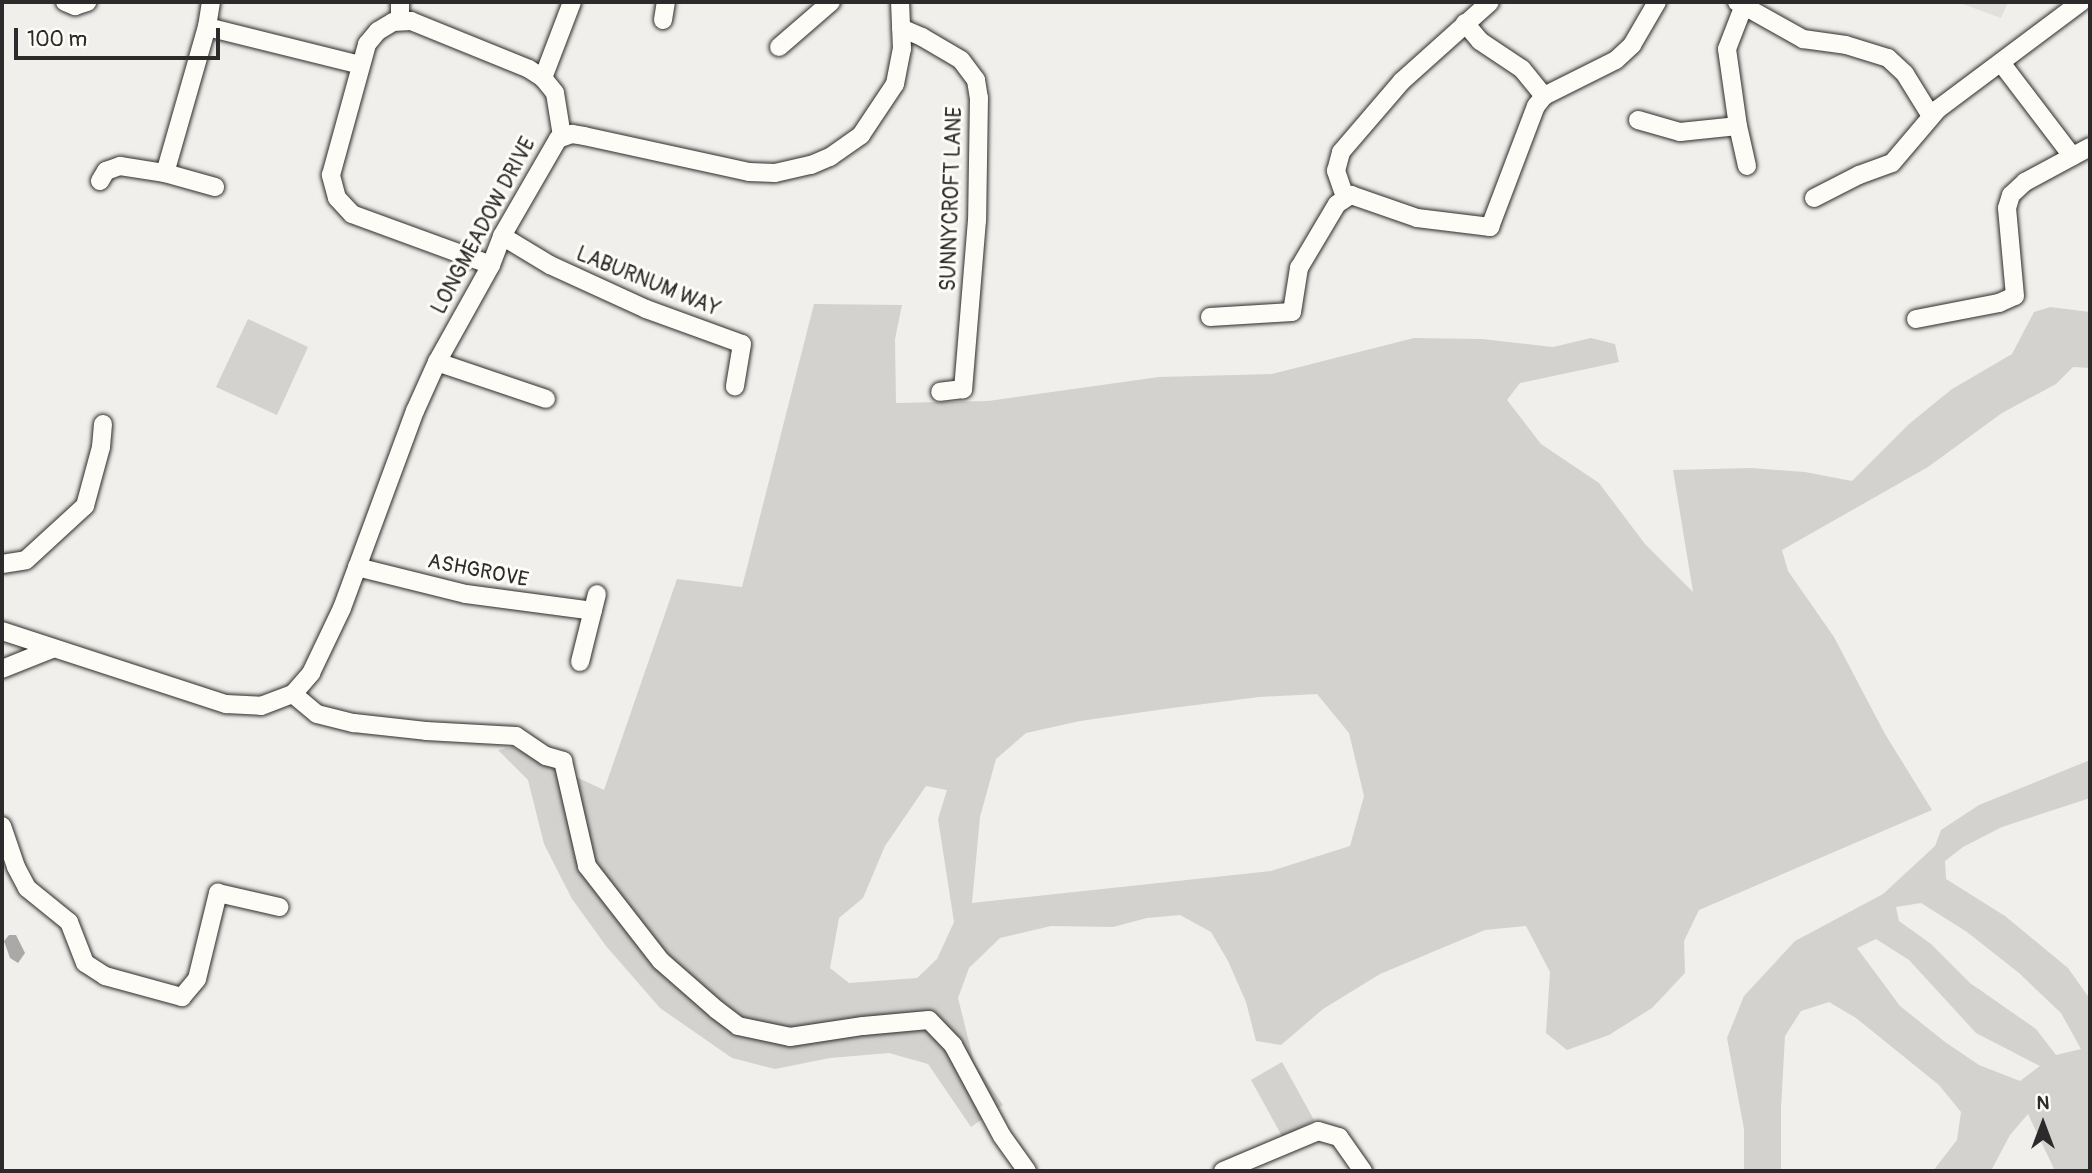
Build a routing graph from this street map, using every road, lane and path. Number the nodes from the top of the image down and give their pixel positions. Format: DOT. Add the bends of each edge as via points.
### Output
graph roads {
  1 [pos="65,2"];
  2 [pos="88,2"];
  3 [pos="211,2"];
  4 [pos="400,2"];
  5 [pos="572,2"];
  6 [pos="831,2"];
  7 [pos="900,2"];
  8 [pos="1490,2"];
  9 [pos="1657,2"];
  10 [pos="2081,2"];
  11 [pos="1740,3"];
  12 [pos="400,21"];
  13 [pos="1465,23"];
  14 [pos="206,27"];
  15 [pos="901,28"];
  16 [pos="779,47"];
  17 [pos="2002,64"];
  18 [pos="360,65"];
  19 [pos="543,78"];
  20 [pos="1544,96"];
  21 [pos="1931,116"];
  22 [pos="1638,120"];
  23 [pos="1738,126"];
  24 [pos="562,136"];
  25 [pos="2090,147"];
  26 [pos="2072,156"];
  27 [pos="1748,166"];
  28 [pos="165,173"];
  29 [pos="100,181"];
  30 [pos="215,187"];
  31 [pos="1345,197"];
  32 [pos="1814,198"];
  33 [pos="502,236"];
  34 [pos="491,265"];
  35 [pos="1210,317"];
  36 [pos="1916,319"];
  37 [pos="437,362"];
  38 [pos="735,386"];
  39 [pos="940,393"];
  40 [pos="546,399"];
  41 [pos="103,424"];
  42 [pos="2,564"];
  43 [pos="357,567"];
  44 [pos="2,631"];
  45 [pos="52,649"];
  46 [pos="580,662"];
  47 [pos="2,669"];
  48 [pos="293,694"];
  49 [pos="2,826"];
  50 [pos="279,907"];
  51 [pos="1027,1171"];
  52 [pos="1223,1171"];
  53 [pos="1363,1171"];
  1 -- 2 [label="street" via="75,6"];
  3 -- 14 [label="street"];
  4 -- 12 [label="street"];
  5 -- 19 [label="street"];
  6 -- 16 [label="street"];
  7 -- 15 [label="street, LONGMEADOW DRIVE"];
  8 -- 13 [label="street"];
  9 -- 20 [label="street" via="1632,45 1616,60"];
  10 -- 17 [label="street"];
  11 -- 21 [label="street" via="1803,39 1846,45 1888,58 1905,74"];
  11 -- 23 [label="street" via="1727,50"];
  12 -- 18 [label="street" via="378,31 367,44"];
  12 -- 19 [label="street" via="423,25"];
  13 -- 20 [label="street" via="1480,41 1522,69"];
  13 -- 31 [label="street" via="1402,81 1340,152 1336,171"];
  14 -- 18 [label="street"];
  14 -- 28 [label="street"];
  15 -- 24 [label="street, LONGMEADOW DRIVE" via="898,74 872,121 847,146 811,165 775,173 749,172 584,136"];
  15 -- 39 [label="street, SUNNYCROFT LANE" via="961,60 976,80 979,98 977,220 963,389"];
  17 -- 21 [label="street"];
  17 -- 26 [label="street"];
  18 -- 34 [label="street" via="331,175 337,198 352,214"];
  19 -- 24 [label="street" via="558,103"];
  20 -- 31 [label="street" via="1529,122 1490,227 1417,218 1359,195"];
  21 -- 32 [label="street" via="1892,163"];
  22 -- 23 [label="street" via="1680,132"];
  23 -- 27 [label="street"];
  24 -- 33 [label="street, LONGMEADOW DRIVE"];
  25 -- 26 [label="street"];
  26 -- 36 [label="street" via="2011,195 2007,208 2015,296 1973,310"];
  28 -- 29 [label="street" via="116,166"];
  28 -- 30 [label="street"];
  31 -- 35 [label="street" via="1299,268 1292,312"];
  33 -- 34 [label="street, LONGMEADOW DRIVE"];
  33 -- 38 [label="street, LABURNUM WAY" via="550,265 610,292 742,344"];
  34 -- 37 [label="street, LONGMEADOW DRIVE"];
  37 -- 40 [label="street"];
  37 -- 43 [label="street, LONGMEADOW DRIVE"];
  41 -- 42 [label="street" via="85,506 26,560"];
  43 -- 46 [label="street, ASHGROVE" via="466,594 595,603"];
  43 -- 48 [label="street, LONGMEADOW DRIVE" via="311,673"];
  44 -- 45 [label="street"];
  45 -- 47 [label="street"];
  45 -- 48 [label="street" via="226,704 261,706"];
  48 -- 51 [label="street" via="317,715 354,723 516,736 546,756 563,761 587,866 661,961 738,1026 790,1037 929,1020 953,1045 1002,1136"];
  49 -- 50 [label="street" via="27,888 69,922 85,963 105,976 182,997 197,979 218,893"];
  52 -- 53 [label="street" via="1318,1131 1339,1137"];
}
